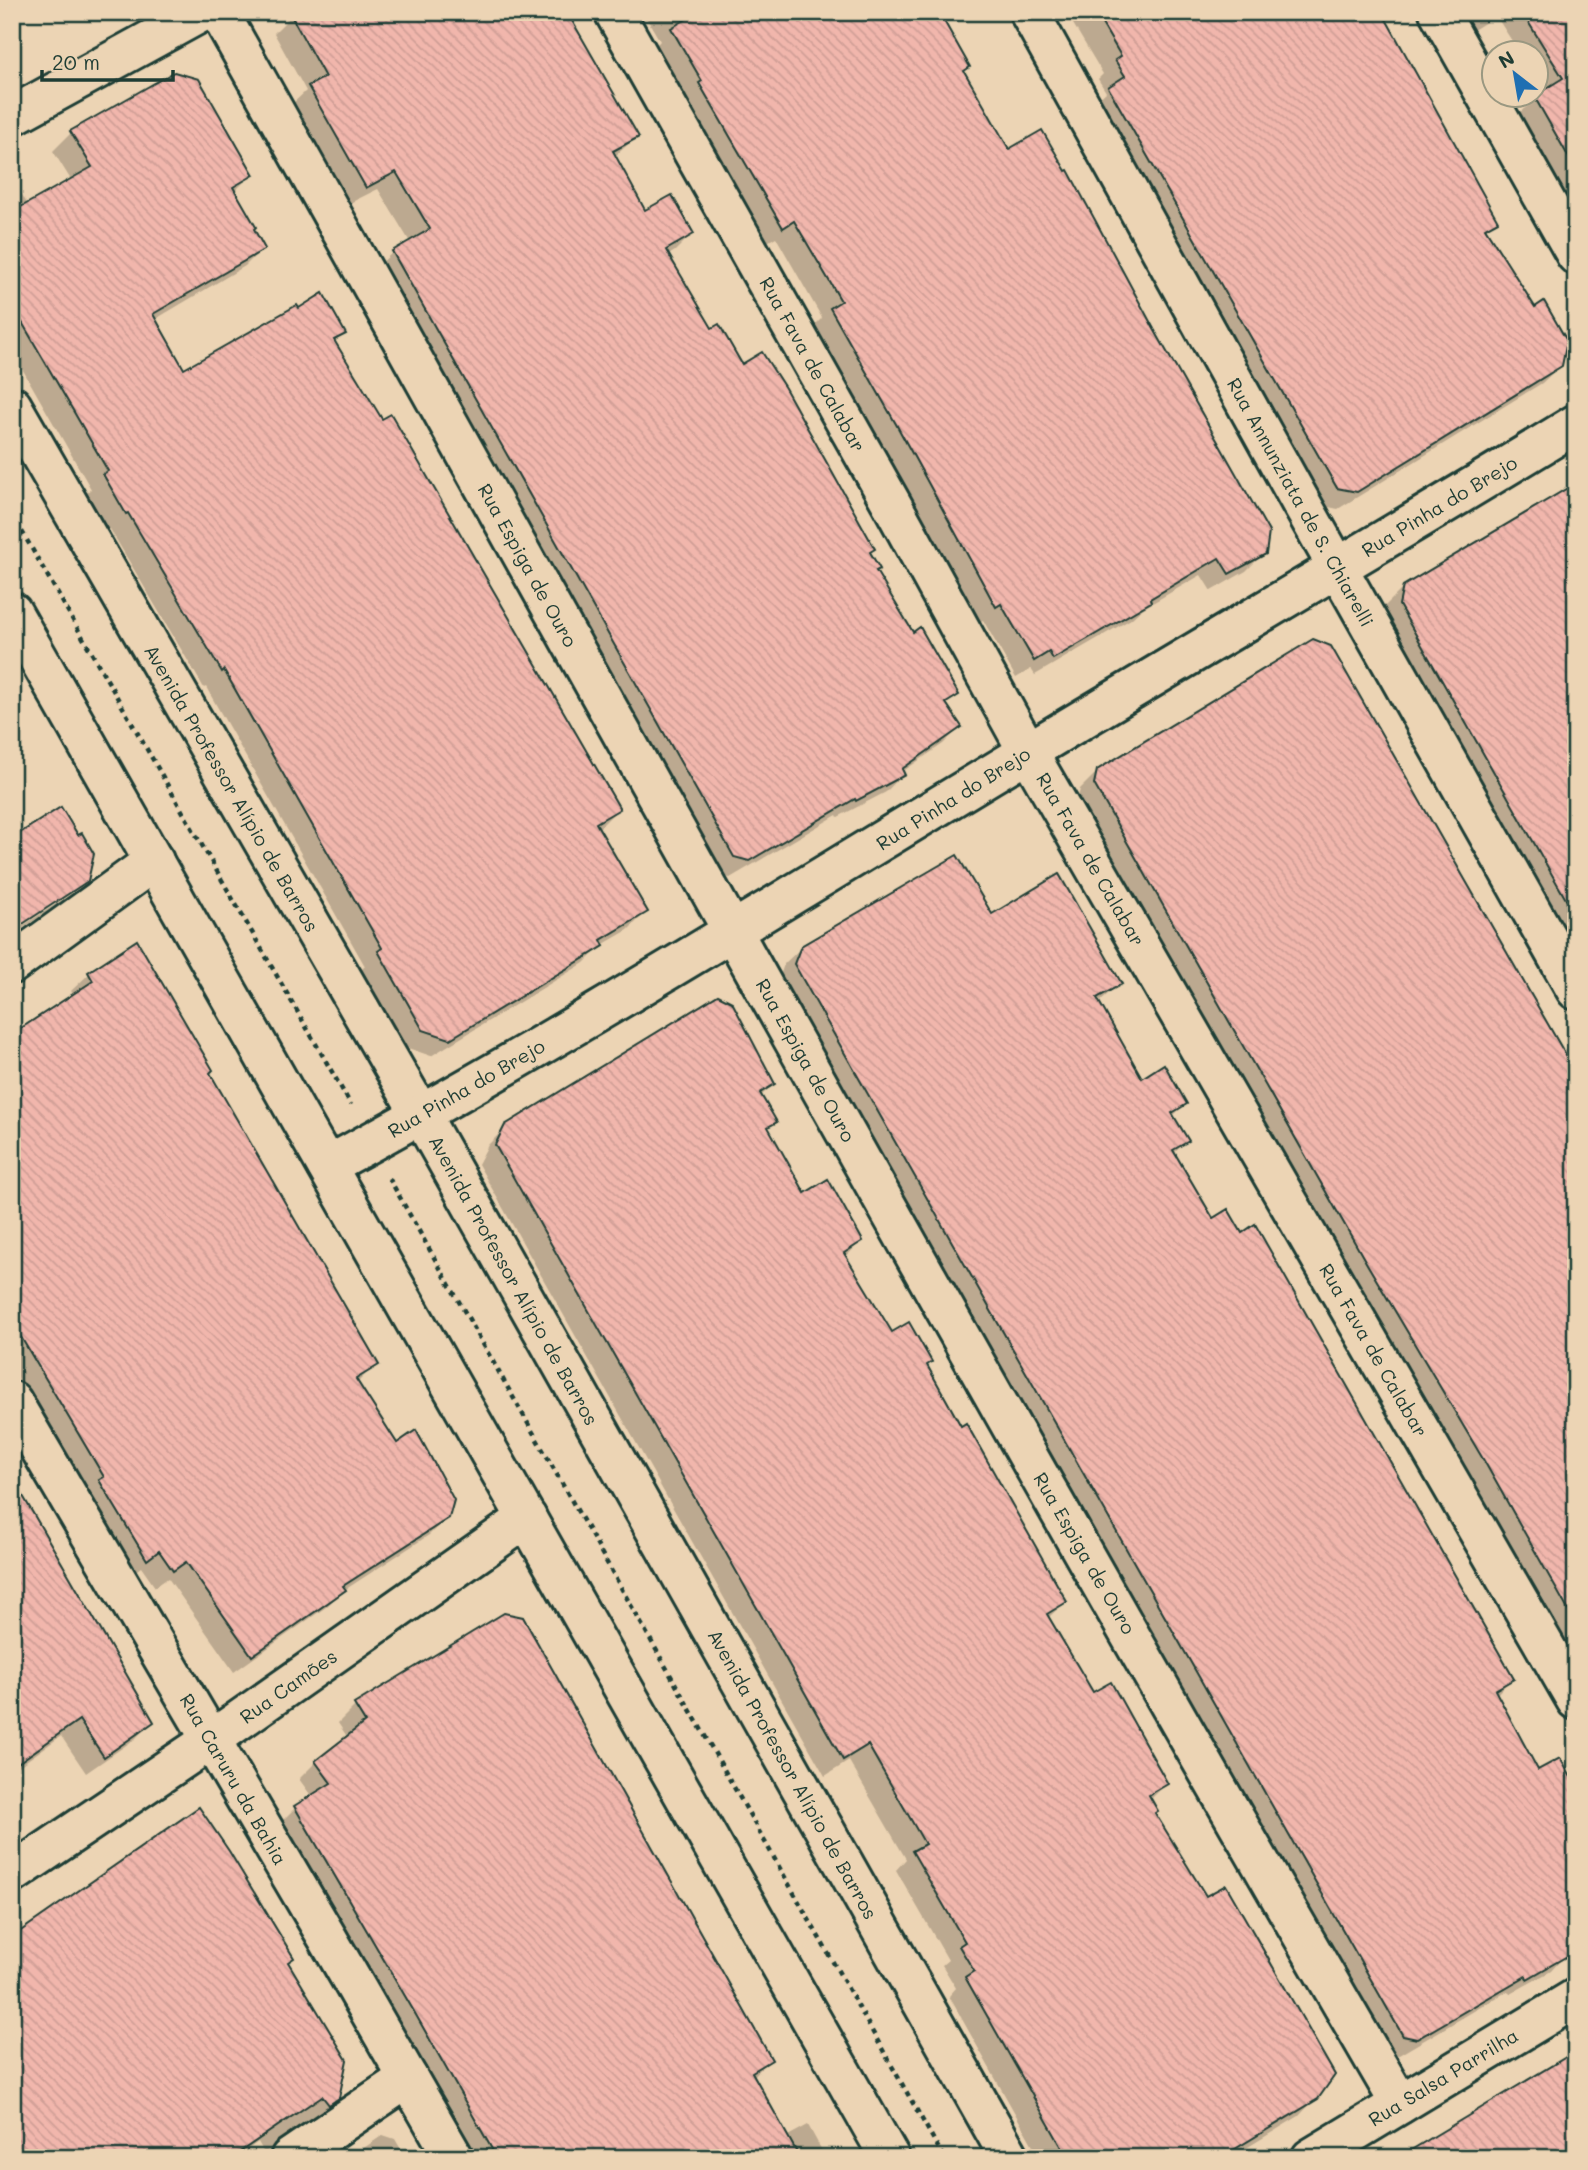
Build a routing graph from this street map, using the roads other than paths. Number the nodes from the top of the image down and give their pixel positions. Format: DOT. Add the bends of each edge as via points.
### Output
graph roads {
  1 [pos="202,12"];
  2 [pos="219,12"];
  3 [pos="614,12"];
  4 [pos="1030,12"];
  5 [pos="1439,12"];
  6 [pos="12,116"];
  7 [pos="1576,255"];
  8 [pos="12,406"];
  9 [pos="1576,424"];
  10 [pos="1338,567"];
  11 [pos="12,612"];
  12 [pos="1028,752"];
  13 [pos="154,861"];
  14 [pos="733,932"];
  15 [pos="12,964"];
  16 [pos="1576,990"];
  17 [pos="421,1115"];
  18 [pos="327,1166"];
  19 [pos="16,1417"];
  20 [pos="527,1518"];
  21 [pos="1576,1700"];
  22 [pos="211,1740"];
  23 [pos="12,1874"];
  24 [pos="1576,1997"];
  25 [pos="408,2078"];
  26 [pos="1400,2104"];
  27 [pos="290,2158"];
  28 [pos="454,2158"];
  29 [pos="890,2158"];
  30 [pos="1010,2158"];
  31 [pos="1311,2158"];
  1 -- 6 [label="street"];
  2 -- 14 [label="street, Rua Espiga de Ouro"];
  3 -- 12 [label="street, Rua Fava de Calabar"];
  4 -- 10 [label="street, Rua Annunziata de S. Chiarelli"];
  5 -- 7 [label="street"];
  8 -- 17 [label="street, Avenida Professor Alípio de Barros"];
  9 -- 10 [label="street, Rua Pinha do Brejo"];
  10 -- 12 [label="street, Rua Pinha do Brejo"];
  10 -- 16 [label="street, Rua Annunziata de S. Chiarelli"];
  11 -- 13 [label="street"];
  12 -- 14 [label="street, Rua Pinha do Brejo"];
  12 -- 21 [label="street, Rua Fava de Calabar"];
  13 -- 15 [label="street"];
  13 -- 18 [label="street"];
  14 -- 17 [label="street, Rua Pinha do Brejo"];
  14 -- 26 [label="street, Rua Espiga de Ouro"];
  17 -- 18 [label="street, Rua Pinha do Brejo"];
  17 -- 30 [label="street, Avenida Professor Alípio de Barros"];
  18 -- 20 [label="street"];
  19 -- 22 [label="street, Rua Caruru da Bahia"];
  20 -- 22 [label="street, Rua Camões"];
  20 -- 29 [label="street"];
  22 -- 23 [label="street, Rua Camões"];
  22 -- 25 [label="street, Rua Caruru da Bahia"];
  24 -- 26 [label="street, Rua Salsa Parrilha"];
  25 -- 27 [label="street"];
  25 -- 28 [label="street, Rua Caruru da Bahia"];
  26 -- 31 [label="street, Rua Salsa Parrilha"];
}
